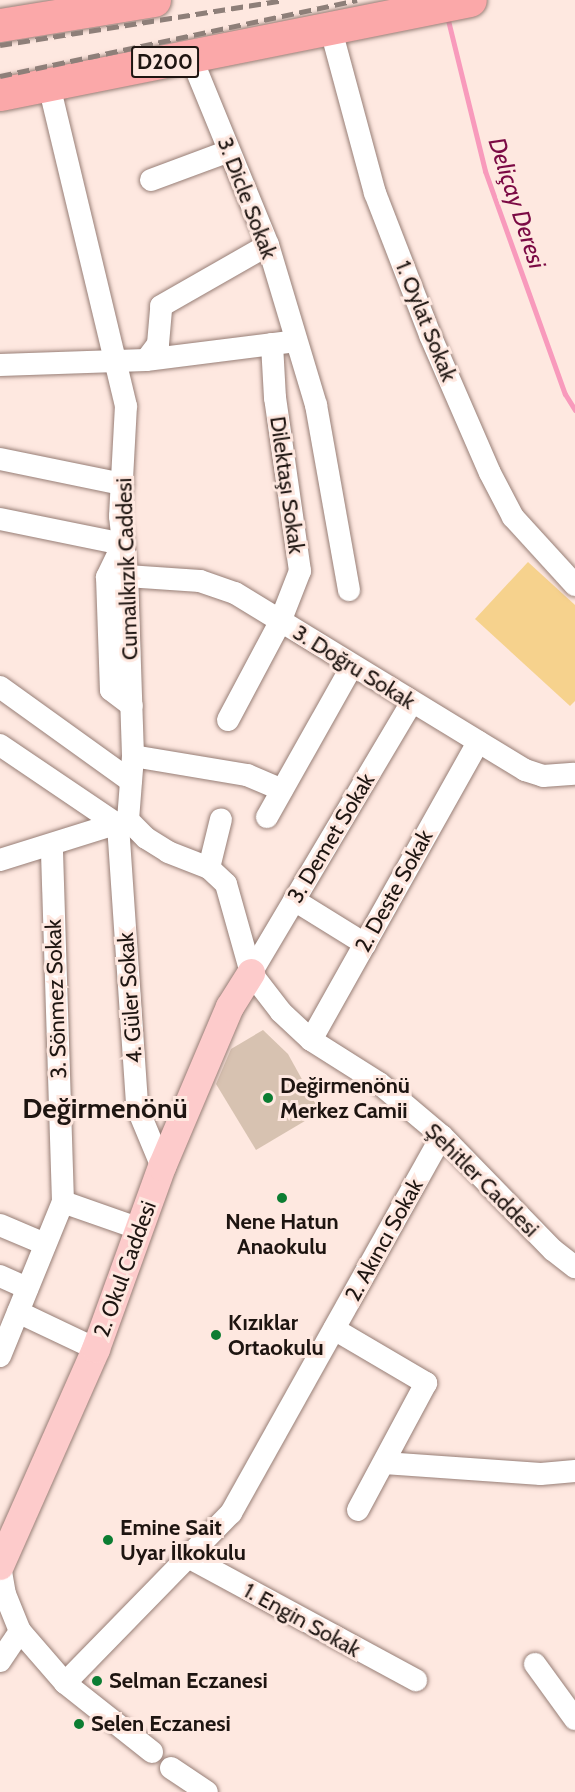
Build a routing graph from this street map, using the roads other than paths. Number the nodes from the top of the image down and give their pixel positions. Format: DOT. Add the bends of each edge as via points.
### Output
graph roads {
  1 [pos="154,0"];
  2 [pos="470,0"];
  3 [pos="0,25"];
  4 [pos="331,30"];
  5 [pos="191,57"];
  6 [pos="49,85"];
  7 [pos="0,94"];
  8 [pos="229,151"];
  9 [pos="151,180"];
  10 [pos="268,245"];
  11 [pos="297,341"];
  12 [pos="272,344"];
  13 [pos="146,360"];
  14 [pos="116,363"];
  15 [pos="0,365"];
  16 [pos="0,459"];
  17 [pos="122,484"];
  18 [pos="0,519"];
  19 [pos="123,544"];
  20 [pos="127,576"];
  21 [pos="575,585"];
  22 [pos="349,590"];
  23 [pos="279,622"];
  24 [pos="352,666"];
  25 [pos="0,687"];
  26 [pos="411,703"];
  27 [pos="132,706"];
  28 [pos="228,720"];
  29 [pos="478,742"];
  30 [pos="0,746"];
  31 [pos="133,756"];
  32 [pos="575,772"];
  33 [pos="131,780"];
  34 [pos="282,790"];
  35 [pos="267,818"];
  36 [pos="221,819"];
  37 [pos="123,823"];
  38 [pos="52,846"];
  39 [pos="0,860"];
  40 [pos="209,868"];
  41 [pos="294,900"];
  42 [pos="365,944"];
  43 [pos="251,973"];
  44 [pos="311,1040"];
  45 [pos="441,1136"];
  46 [pos="162,1167"];
  47 [pos="63,1202"];
  48 [pos="0,1225"];
  49 [pos="140,1229"];
  50 [pos="45,1244"];
  51 [pos="575,1267"];
  52 [pos="0,1276"];
  53 [pos="27,1288"];
  54 [pos="18,1312"];
  55 [pos="334,1329"];
  56 [pos="96,1349"];
  57 [pos="0,1356"];
  58 [pos="384,1463"];
  59 [pos="575,1471"];
  60 [pos="358,1510"];
  61 [pos="190,1558"];
  62 [pos="0,1566"];
  63 [pos="20,1631"];
  64 [pos="0,1661"];
  65 [pos="536,1664"];
  66 [pos="416,1680"];
  67 [pos="65,1683"];
  68 [pos="575,1719"];
  69 [pos="152,1752"];
  70 [pos="171,1768"];
  71 [pos="207,1792"];
  1 -- 3 [label="highway"];
  2 -- 4 [label="highway, D200"];
  4 -- 5 [label="highway, D200"];
  4 -- 21 [label="street, 1. Oylat Sokak" via="375,193 429,335 513,517"];
  5 -- 6 [label="highway, D200"];
  5 -- 8 [label="street, 3. Dicle Sokak"];
  6 -- 7 [label="highway, D200"];
  6 -- 14 [label="street, Cumalıkızık Caddesi"];
  8 -- 9 [label="street"];
  8 -- 10 [label="street, 3. Dicle Sokak"];
  10 -- 11 [label="street, 3. Dicle Sokak"];
  10 -- 13 [label="street" via="161,306 158,344"];
  11 -- 12 [label="street"];
  11 -- 22 [label="street, 3. Dicle Sokak" via="316,405"];
  12 -- 13 [label="street"];
  12 -- 23 [label="street, Dilektaşı Sokak" via="274,398 300,571"];
  13 -- 14 [label="street"];
  14 -- 15 [label="street"];
  14 -- 17 [label="street, Cumalıkızık Caddesi" via="126,406"];
  16 -- 17 [label="street"];
  17 -- 19 [label="street, Cumalıkızık Caddesi"];
  18 -- 19 [label="street"];
  19 -- 20 [label="street, Cumalıkızık Caddesi"];
  19 -- 27 [label="street" via="107,577 111,690"];
  20 -- 23 [label="street, 3. Doğru Sokak" via="200,581 235,593"];
  20 -- 27 [label="street, Cumalıkızık Caddesi"];
  23 -- 24 [label="street, 3. Doğru Sokak"];
  23 -- 28 [label="street, Dilektaşı Sokak"];
  24 -- 26 [label="street, 3. Doğru Sokak"];
  24 -- 34 [label="street"];
  25 -- 33 [label="street"];
  26 -- 29 [label="street, 3. Doğru Sokak"];
  26 -- 41 [label="street, 3. Demet Sokak"];
  27 -- 31 [label="street, Cumalıkızık Caddesi"];
  29 -- 32 [label="street, 3. Doğru Sokak" via="525,770 543,776"];
  29 -- 42 [label="street, 2. Deste Sokak"];
  30 -- 37 [label="street, Şehitler Caddesi"];
  31 -- 33 [label="street, Cumalıkızık Caddesi"];
  31 -- 34 [label="street" via="247,775"];
  33 -- 37 [label="street, Cumalıkızık Caddesi"];
  34 -- 35 [label="street"];
  36 -- 40 [label="street"];
  37 -- 38 [label="street"];
  37 -- 40 [label="street, Şehitler Caddesi" via="168,852"];
  37 -- 46 [label="street, 4. Güler Sokak" via="137,1107"];
  38 -- 39 [label="street"];
  38 -- 47 [label="street, 3. Sönmez Sokak"];
  40 -- 43 [label="street, Şehitler Caddesi" via="226,884"];
  41 -- 42 [label="street"];
  41 -- 43 [label="street, 3. Demet Sokak"];
  42 -- 44 [label="street, 2. Deste Sokak"];
  43 -- 44 [label="street, Şehitler Caddesi" via="281,1012"];
  43 -- 46 [label="main road, 2. Okul Caddesi" via="230,1007"];
  44 -- 45 [label="street, Şehitler Caddesi" via="379,1083"];
  45 -- 51 [label="street, Şehitler Caddesi" via="553,1250"];
  45 -- 55 [label="street, 2. Akıncı Sokak"];
  46 -- 49 [label="main road, 2. Okul Caddesi"];
  47 -- 49 [label="street"];
  47 -- 50 [label="street, 3. Sönmez Sokak"];
  48 -- 50 [label="street"];
  49 -- 56 [label="main road, 2. Okul Caddesi"];
  50 -- 53 [label="street, 3. Sönmez Sokak"];
  52 -- 53 [label="street"];
  53 -- 54 [label="street, 3. Sönmez Sokak"];
  54 -- 56 [label="street"];
  54 -- 57 [label="street, 3. Sönmez Sokak"];
  55 -- 58 [label="street" via="426,1383"];
  55 -- 61 [label="street, 2. Akıncı Sokak" via="231,1513"];
  56 -- 62 [label="main road, 2. Okul Caddesi"];
  58 -- 59 [label="street" via="541,1474"];
  58 -- 60 [label="street"];
  61 -- 66 [label="street, 1. Engin Sokak"];
  61 -- 67 [label="street, 2. Akıncı Sokak"];
  62 -- 63 [label="street" via="5,1594"];
  63 -- 64 [label="street"];
  63 -- 67 [label="street"];
  65 -- 68 [label="street"];
  67 -- 69 [label="street"];
  70 -- 71 [label="street"];
}
